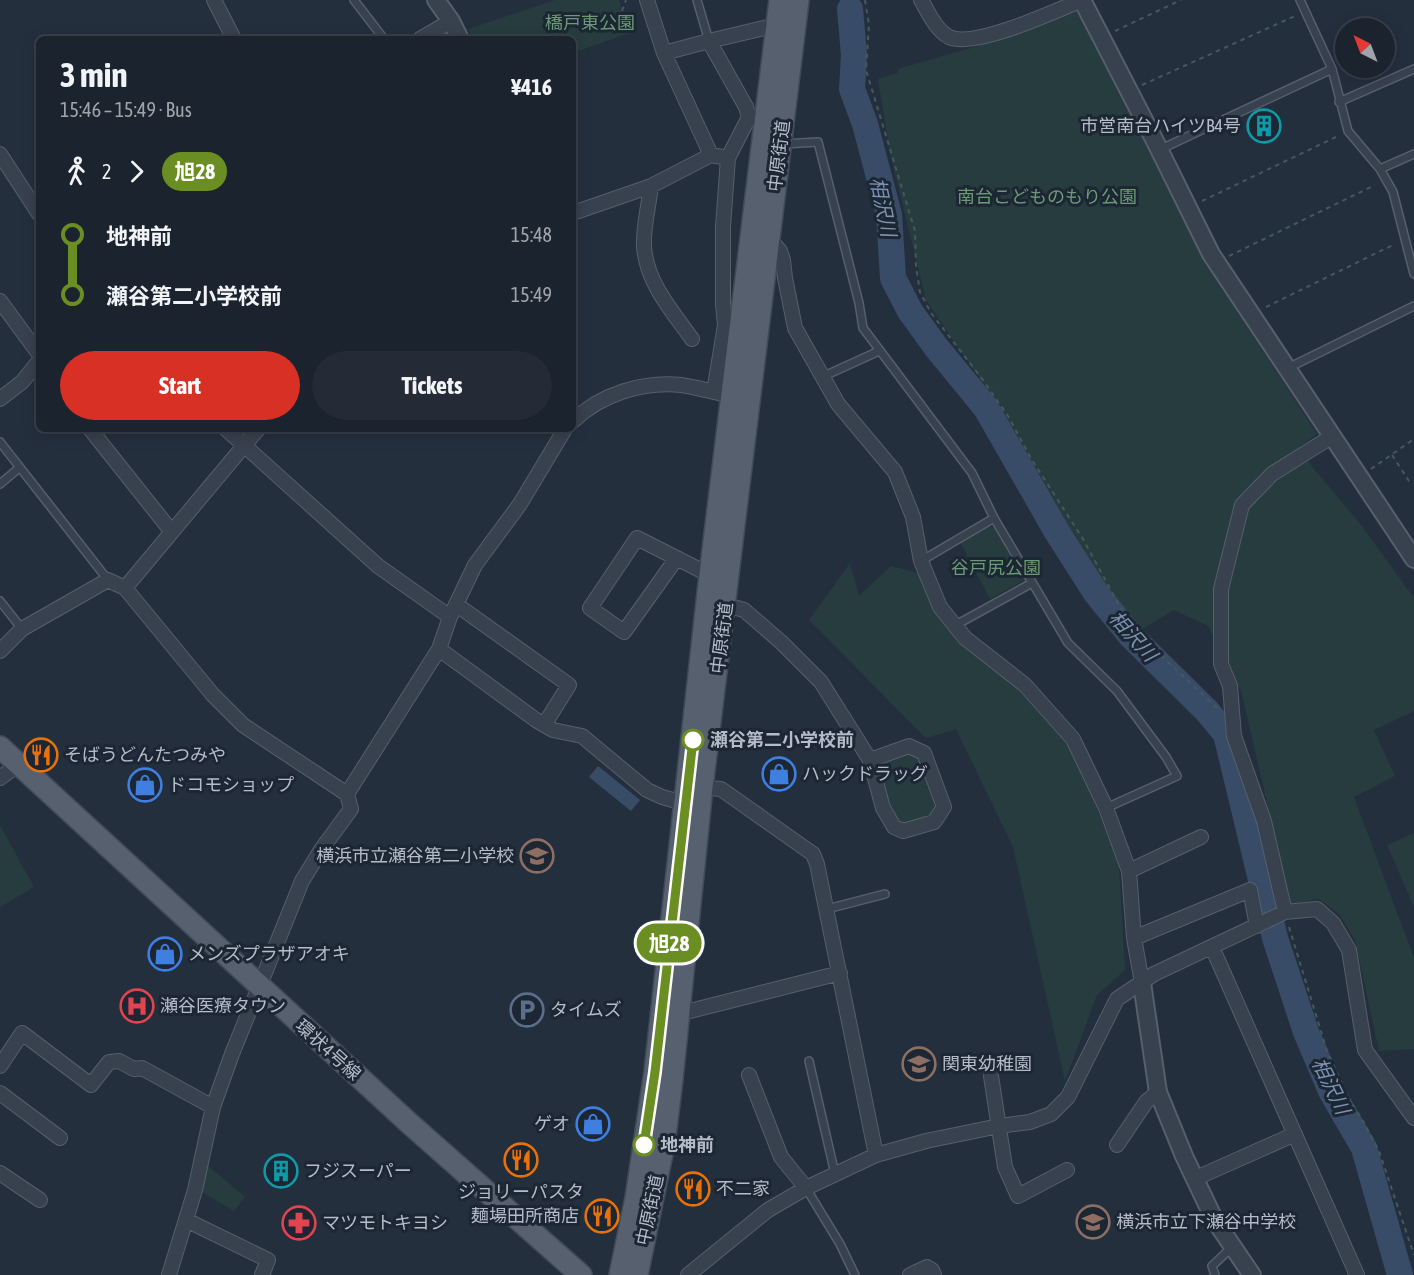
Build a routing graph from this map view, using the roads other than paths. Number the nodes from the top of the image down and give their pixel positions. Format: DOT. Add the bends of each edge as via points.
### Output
graph roads {
  1 [pos="214,0"];
  2 [pos="354,0"];
  3 [pos="436,0"];
  4 [pos="647,0"];
  5 [pos="697,0"];
  6 [pos="780,0"];
  7 [pos="798,0"];
  8 [pos="921,0"];
  9 [pos="1082,0"];
  10 [pos="1300,0"];
  11 [pos="451,21"];
  12 [pos="777,25"];
  13 [pos="232,36"];
  14 [pos="382,36"];
  15 [pos="425,36"];
  16 [pos="458,36"];
  17 [pos="709,41"];
  18 [pos="664,53"];
  19 [pos="1332,69"];
  20 [pos="1414,69"];
  21 [pos="1339,102"];
  22 [pos="758,118"];
  23 [pos="780,144"];
  24 [pos="1159,150"];
  25 [pos="0,154"];
  26 [pos="1414,154"];
  27 [pos="711,155"];
  28 [pos="728,158"];
  29 [pos="1380,169"];
  30 [pos="651,186"];
  31 [pos="36,209"];
  32 [pos="576,212"];
  33 [pos="761,235"];
  34 [pos="1410,240"];
  35 [pos="1414,274"];
  36 [pos="0,302"];
  37 [pos="1414,306"];
  38 [pos="692,339"];
  39 [pos="36,350"];
  40 [pos="879,351"];
  41 [pos="36,365"];
  42 [pos="1286,369"];
  43 [pos="822,377"];
  44 [pos="724,394"];
  45 [pos="0,399"];
  46 [pos="576,418"];
  47 [pos="92,432"];
  48 [pos="229,432"];
  49 [pos="256,432"];
  50 [pos="563,432"];
  51 [pos="1331,437"];
  52 [pos="0,442"];
  53 [pos="244,446"];
  54 [pos="19,468"];
  55 [pos="0,484"];
  56 [pos="994,518"];
  57 [pos="172,532"];
  58 [pos="676,559"];
  59 [pos="1414,559"];
  60 [pos="921,561"];
  61 [pos="710,575"];
  62 [pos="108,580"];
  63 [pos="1032,583"];
  64 [pos="125,588"];
  65 [pos="0,601"];
  66 [pos="726,605"];
  67 [pos="454,611"];
  68 [pos="954,626"];
  69 [pos="22,629"];
  70 [pos="439,649"];
  71 [pos="0,651"];
  72 [pos="544,724"];
  73 [pos="0,747"];
  74 [pos="870,760"];
  75 [pos="19,764"];
  76 [pos="0,778"];
  77 [pos="347,794"];
  78 [pos="694,796"];
  79 [pos="1106,808"];
  80 [pos="1201,837"];
  81 [pos="1129,871"];
  82 [pos="885,894"];
  83 [pos="827,909"];
  84 [pos="1281,914"];
  85 [pos="1260,925"];
  86 [pos="1134,938"];
  87 [pos="1212,947"];
  88 [pos="840,972"];
  89 [pos="1142,983"];
  90 [pos="260,987"];
  91 [pos="678,1014"];
  92 [pos="809,1061"];
  93 [pos="0,1066"];
  94 [pos="749,1075"];
  95 [pos="991,1076"];
  96 [pos="1158,1092"];
  97 [pos="0,1093"];
  98 [pos="213,1107"];
  99 [pos="1414,1118"];
  100 [pos="999,1126"];
  101 [pos="1295,1134"];
  102 [pos="60,1138"];
  103 [pos="1117,1145"];
  104 [pos="876,1155"];
  105 [pos="1067,1170"];
  106 [pos="0,1173"];
  107 [pos="836,1174"];
  108 [pos="1194,1179"];
  109 [pos="806,1188"];
  110 [pos="40,1200"];
  111 [pos="186,1220"];
  112 [pos="1233,1246"];
  113 [pos="573,1272"];
  114 [pos="169,1275"];
  115 [pos="262,1275"];
  116 [pos="620,1275"];
  117 [pos="637,1275"];
  118 [pos="688,1275"];
  119 [pos="855,1275"];
  120 [pos="910,1275"];
  121 [pos="934,1275"];
  122 [pos="1215,1275"];
  123 [pos="1252,1275"];
  124 [pos="1357,1275"];
  1 -- 13 [label="street"];
  2 -- 14 [label="lane"];
  3 -- 11 [label="street"];
  4 -- 18 [label="street"];
  5 -- 17 [label="lane"];
  6 -- 12 [label="main road, 中原街道"];
  7 -- 23 [label="main road, 中原街道"];
  8 -- 9 [label="street" via="935,24 949,37 970,39"];
  9 -- 24 [label="street"];
  10 -- 19 [label="lane"];
  11 -- 15 [label="street"];
  11 -- 16 [label="street"];
  12 -- 17 [label="street"];
  12 -- 22 [label="main road, 中原街道"];
  17 -- 18 [label="street"];
  17 -- 22 [label="street" via="746,107"];
  18 -- 27 [label="street"];
  19 -- 21 [label="lane"];
  19 -- 24 [label="lane"];
  20 -- 21 [label="lane"];
  21 -- 29 [label="lane" via="1348,131"];
  22 -- 28 [label="street"];
  22 -- 33 [label="main road, 中原街道"];
  23 -- 33 [label="main road, 中原街道"];
  23 -- 40 [label="lane" via="818,142 862,328"];
  24 -- 42 [label="street" via="1211,254"];
  25 -- 31 [label="street"];
  26 -- 29 [label="lane"];
  27 -- 28 [label="street"];
  27 -- 30 [label="street"];
  28 -- 44 [label="street" via="723,227"];
  29 -- 34 [label="lane"];
  30 -- 32 [label="street"];
  30 -- 38 [label="street" via="644,244 648,268 665,302"];
  33 -- 43 [label="street" via="780,251 795,328"];
  33 -- 44 [label="main road, 中原街道"];
  33 -- 66 [label="main road, 中原街道"];
  34 -- 35 [label="lane"];
  36 -- 39 [label="street"];
  37 -- 42 [label="lane"];
  40 -- 43 [label="lane"];
  40 -- 56 [label="lane" via="972,473"];
  41 -- 45 [label="street"];
  42 -- 51 [label="street"];
  43 -- 60 [label="street" via="838,404 894,472 913,517"];
  44 -- 46 [label="street" via="682,385 654,385 625,391"];
  44 -- 61 [label="main road, 中原街道"];
  47 -- 57 [label="street"];
  48 -- 53 [label="street"];
  49 -- 53 [label="street"];
  50 -- 67 [label="street" via="520,504 475,565"];
  51 -- 59 [label="street"];
  51 -- 84 [label="street" via="1272,474 1242,505 1221,590 1221,664 1230,686 1233,736 1264,821"];
  52 -- 54 [label="lane"];
  53 -- 57 [label="street"];
  53 -- 67 [label="street" via="378,566"];
  54 -- 55 [label="lane"];
  54 -- 62 [label="lane"];
  56 -- 60 [label="lane"];
  56 -- 63 [label="lane"];
  57 -- 64 [label="street"];
  58 -- 58 [label="street" via="637,538 590,608 624,632"];
  58 -- 61 [label="street"];
  60 -- 68 [label="street" via="940,607"];
  61 -- 78 [label="main road, 中原街道"];
  62 -- 64 [label="street"];
  62 -- 69 [label="street"];
  63 -- 68 [label="lane"];
  63 -- 79 [label="lane" via="1068,643 1117,691 1177,776"];
  64 -- 77 [label="street" via="213,695 243,724"];
  65 -- 69 [label="lane"];
  66 -- 74 [label="street" via="744,610 821,681"];
  66 -- 78 [label="main road, 中原街道"];
  67 -- 70 [label="street"];
  67 -- 72 [label="street" via="569,685"];
  68 -- 79 [label="street" via="1025,685 1072,739"];
  69 -- 71 [label="street"];
  70 -- 72 [label="street"];
  70 -- 77 [label="street"];
  72 -- 78 [label="street" via="553,730 582,736 647,790 662,797"];
  73 -- 75 [label="main road, 環状4号線"];
  74 -- 74 [label="street" via="883,808 894,827 903,831 934,822 944,807 924,753 909,746"];
  75 -- 76 [label="street"];
  75 -- 90 [label="main road, 環状4号線"];
  77 -- 90 [label="street" via="351,809 302,881"];
  78 -- 83 [label="street" via="720,789 813,854"];
  78 -- 91 [label="main road, 中原街道"];
  78 -- 116 [label="main road, 中原街道" via="636,1198"];
  79 -- 81 [label="street"];
  80 -- 81 [label="street"];
  81 -- 86 [label="street"];
  82 -- 83 [label="lane"];
  83 -- 88 [label="street"];
  84 -- 85 [label="street"];
  84 -- 99 [label="street" via="1317,909 1333,923 1349,950 1365,1050"];
  85 -- 86 [label="street" via="1250,890"];
  85 -- 87 [label="street"];
  86 -- 89 [label="street"];
  87 -- 89 [label="street"];
  87 -- 101 [label="street"];
  88 -- 91 [label="street"];
  88 -- 104 [label="street"];
  89 -- 96 [label="street"];
  89 -- 100 [label="street" via="1117,999 1068,1097 1051,1114 1030,1122"];
  90 -- 98 [label="street"];
  90 -- 113 [label="main road, 環状4号線"];
  91 -- 117 [label="main road, 中原街道" via="664,1144"];
  92 -- 107 [label="lane"];
  93 -- 98 [label="street" via="22,1033 91,1085 109,1062 119,1061 134,1069 142,1068"];
  94 -- 109 [label="street" via="781,1157"];
  95 -- 100 [label="street"];
  96 -- 103 [label="street" via="1146,1102"];
  96 -- 108 [label="street"];
  97 -- 102 [label="street"];
  98 -- 111 [label="street"];
  100 -- 104 [label="street"];
  100 -- 105 [label="street" via="1005,1167 1018,1196"];
  101 -- 108 [label="street"];
  101 -- 124 [label="street"];
  104 -- 107 [label="street"];
  106 -- 110 [label="street"];
  107 -- 109 [label="street"];
  108 -- 112 [label="street"];
  109 -- 118 [label="street" via="768,1210"];
  109 -- 119 [label="lane"];
  111 -- 114 [label="street"];
  111 -- 115 [label="street" via="268,1260"];
  112 -- 122 [label="lane" via="1212,1266"];
  112 -- 123 [label="street"];
  120 -- 121 [label="street" via="927,1267"];
}
